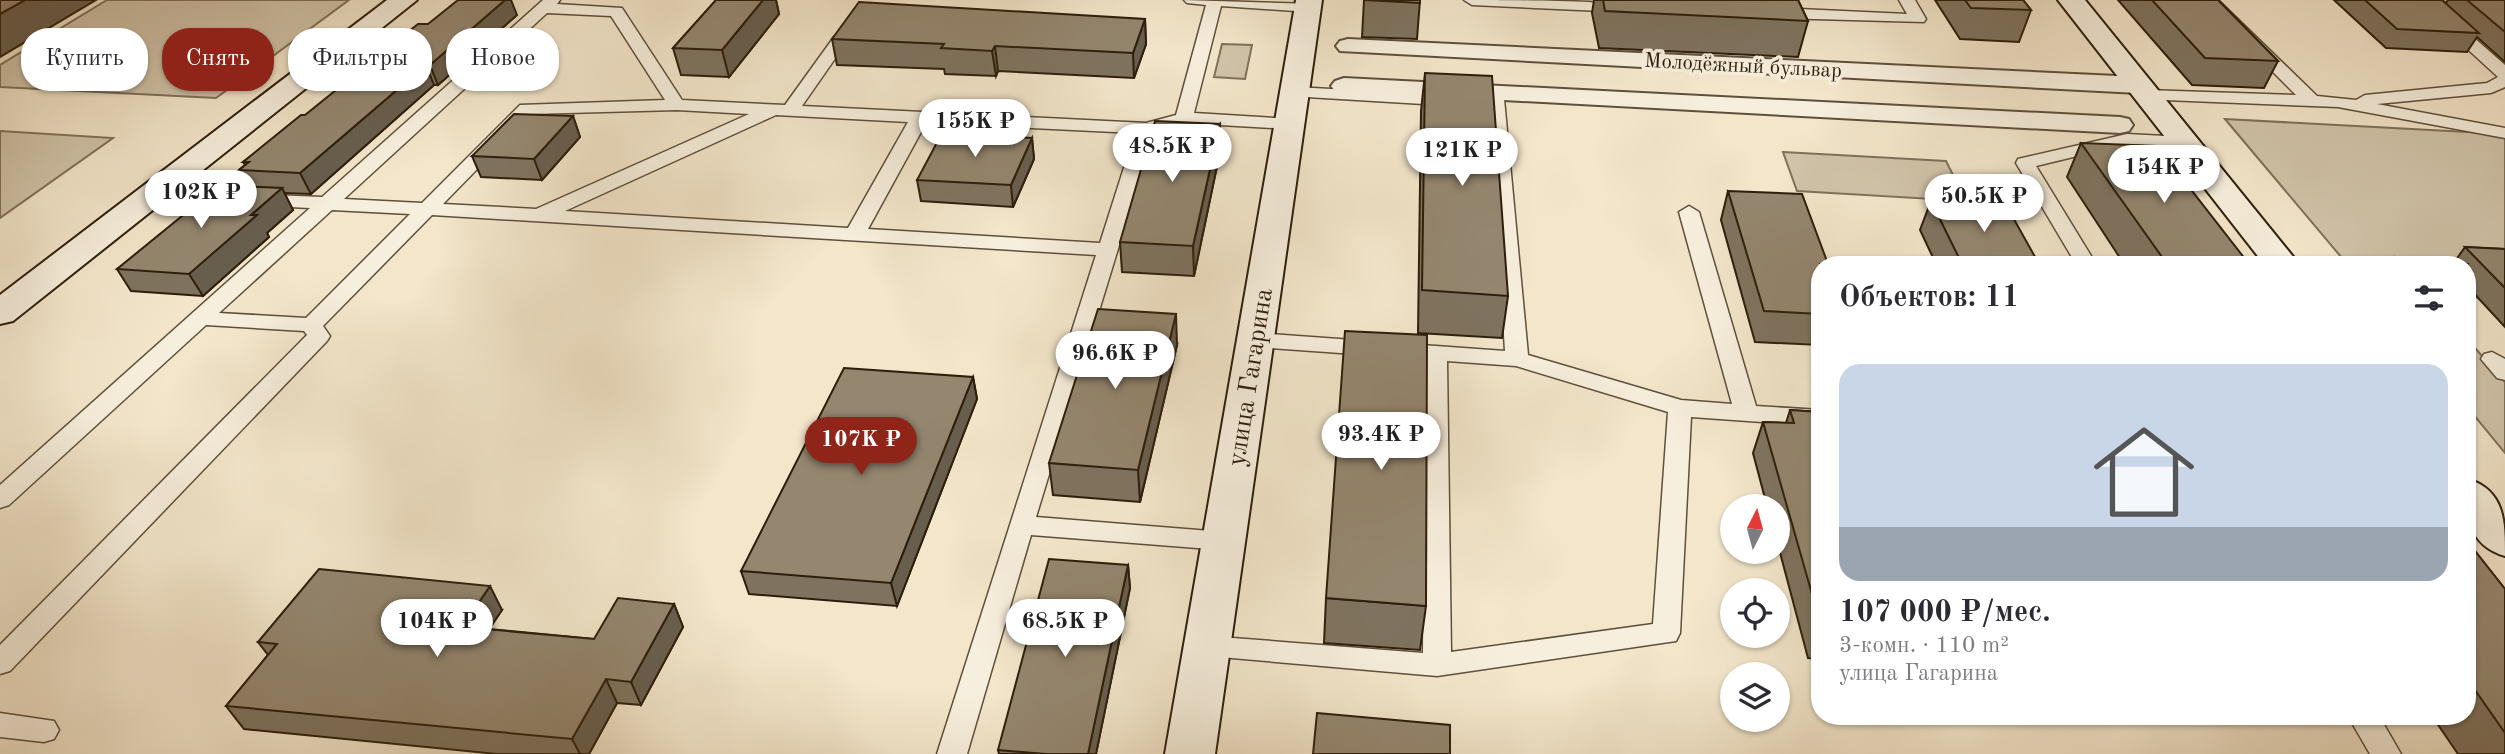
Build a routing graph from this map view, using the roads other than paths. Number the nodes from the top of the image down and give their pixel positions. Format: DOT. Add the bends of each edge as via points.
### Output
graph roads {
  1 [pos="404,0"];
  2 [pos="1192,0"];
  3 [pos="1472,0"];
  4 [pos="1906,0"];
  5 [pos="2071,0"];
  6 [pos="2209,0"];
  7 [pos="2421,0"];
  8 [pos="1214,3"];
  9 [pos="1309,3"];
  10 [pos="547,4"];
  11 [pos="622,6"];
  12 [pos="1639,7"];
  13 [pos="1765,13"];
  14 [pos="840,40"];
  15 [pos="1348,46"];
  16 [pos="2505,74"];
  17 [pos="2505,80"];
  18 [pos="1344,86"];
  19 [pos="2142,90"];
  20 [pos="1296,92"];
  21 [pos="2312,102"];
  22 [pos="2338,102"];
  23 [pos="677,105"];
  24 [pos="782,110"];
  25 [pos="920,117"];
  26 [pos="1184,118"];
  27 [pos="1291,124"];
  28 [pos="2120,125"];
  29 [pos="1146,128"];
  30 [pos="2505,133"];
  31 [pos="2184,142"];
  32 [pos="154,194"];
  33 [pos="330,204"];
  34 [pos="427,209"];
  35 [pos="1689,212"];
  36 [pos="539,215"];
  37 [pos="855,234"];
  38 [pos="1108,250"];
  39 [pos="2081,256"];
  40 [pos="2276,256"];
  41 [pos="0,313"];
  42 [pos="201,318"];
  43 [pos="311,326"];
  44 [pos="1255,341"];
  45 [pos="1436,353"];
  46 [pos="1517,359"];
  47 [pos="1680,408"];
  48 [pos="1746,413"];
  49 [pos="1811,417"];
  50 [pos="0,499"];
  51 [pos="2476,504"];
  52 [pos="1021,525"];
  53 [pos="2505,540"];
  54 [pos="1223,541"];
  55 [pos="1207,647"];
  56 [pos="0,663"];
  57 [pos="1437,665"];
  58 [pos="0,725"];
  59 [pos="2368,725"];
  60 [pos="44,730"];
  61 [pos="952,754"];
  62 [pos="1190,754"];
  63 [pos="2386,754"];
  1 -- 32 [label="main road"];
  2 -- 8 [label="lane"];
  3 -- 12 [label="lane"];
  4 -- 13 [label="lane" via="1918,19"];
  5 -- 19 [label="main road"];
  6 -- 21 [label="lane"];
  7 -- 16 [label="lane"];
  8 -- 9 [label="lane"];
  8 -- 26 [label="lane"];
  9 -- 20 [label="main road, улица Гагарина"];
  10 -- 11 [label="lane"];
  10 -- 33 [label="lane"];
  11 -- 23 [label="lane"];
  14 -- 24 [label="lane"];
  15 -- 19 [label="street, Молодёжный бульвар"];
  17 -- 22 [label="lane" via="2491,88"];
  18 -- 28 [label="street"];
  19 -- 21 [label="lane"];
  19 -- 31 [label="main road"];
  20 -- 27 [label="main road, улица Гагарина"];
  20 -- 46 [label="lane" via="1498,103"];
  21 -- 22 [label="lane"];
  22 -- 30 [label="lane"];
  23 -- 24 [label="lane"];
  23 -- 34 [label="lane" via="526,109"];
  24 -- 25 [label="lane"];
  24 -- 36 [label="lane"];
  25 -- 29 [label="lane"];
  25 -- 37 [label="lane"];
  26 -- 27 [label="lane"];
  26 -- 29 [label="lane"];
  27 -- 44 [label="main road, улица Гагарина"];
  29 -- 38 [label="lane"];
  31 -- 39 [label="lane" via="2127,139 2025,163"];
  31 -- 40 [label="main road"];
  32 -- 33 [label="lane"];
  32 -- 41 [label="main road"];
  33 -- 34 [label="lane"];
  33 -- 42 [label="lane"];
  34 -- 36 [label="lane"];
  34 -- 43 [label="lane"];
  35 -- 48 [label="lane"];
  36 -- 37 [label="lane"];
  37 -- 38 [label="lane"];
  38 -- 52 [label="lane"];
  42 -- 43 [label="lane"];
  42 -- 50 [label="lane"];
  43 -- 56 [label="lane" via="319,336"];
  44 -- 45 [label="lane"];
  44 -- 54 [label="main road, улица Гагарина"];
  45 -- 46 [label="lane"];
  45 -- 57 [label="lane"];
  46 -- 47 [label="lane"];
  47 -- 48 [label="lane"];
  47 -- 57 [label="lane" via="1666,633"];
  48 -- 49 [label="lane"];
  51 -- 53 [label="main road"];
  52 -- 54 [label="lane"];
  52 -- 61 [label="lane"];
  54 -- 55 [label="main road, улица Гагарина"];
  55 -- 57 [label="lane"];
  55 -- 62 [label="main road, улица Гагарина"];
  58 -- 60 [label="lane"];
  59 -- 63 [label="lane"];
}
